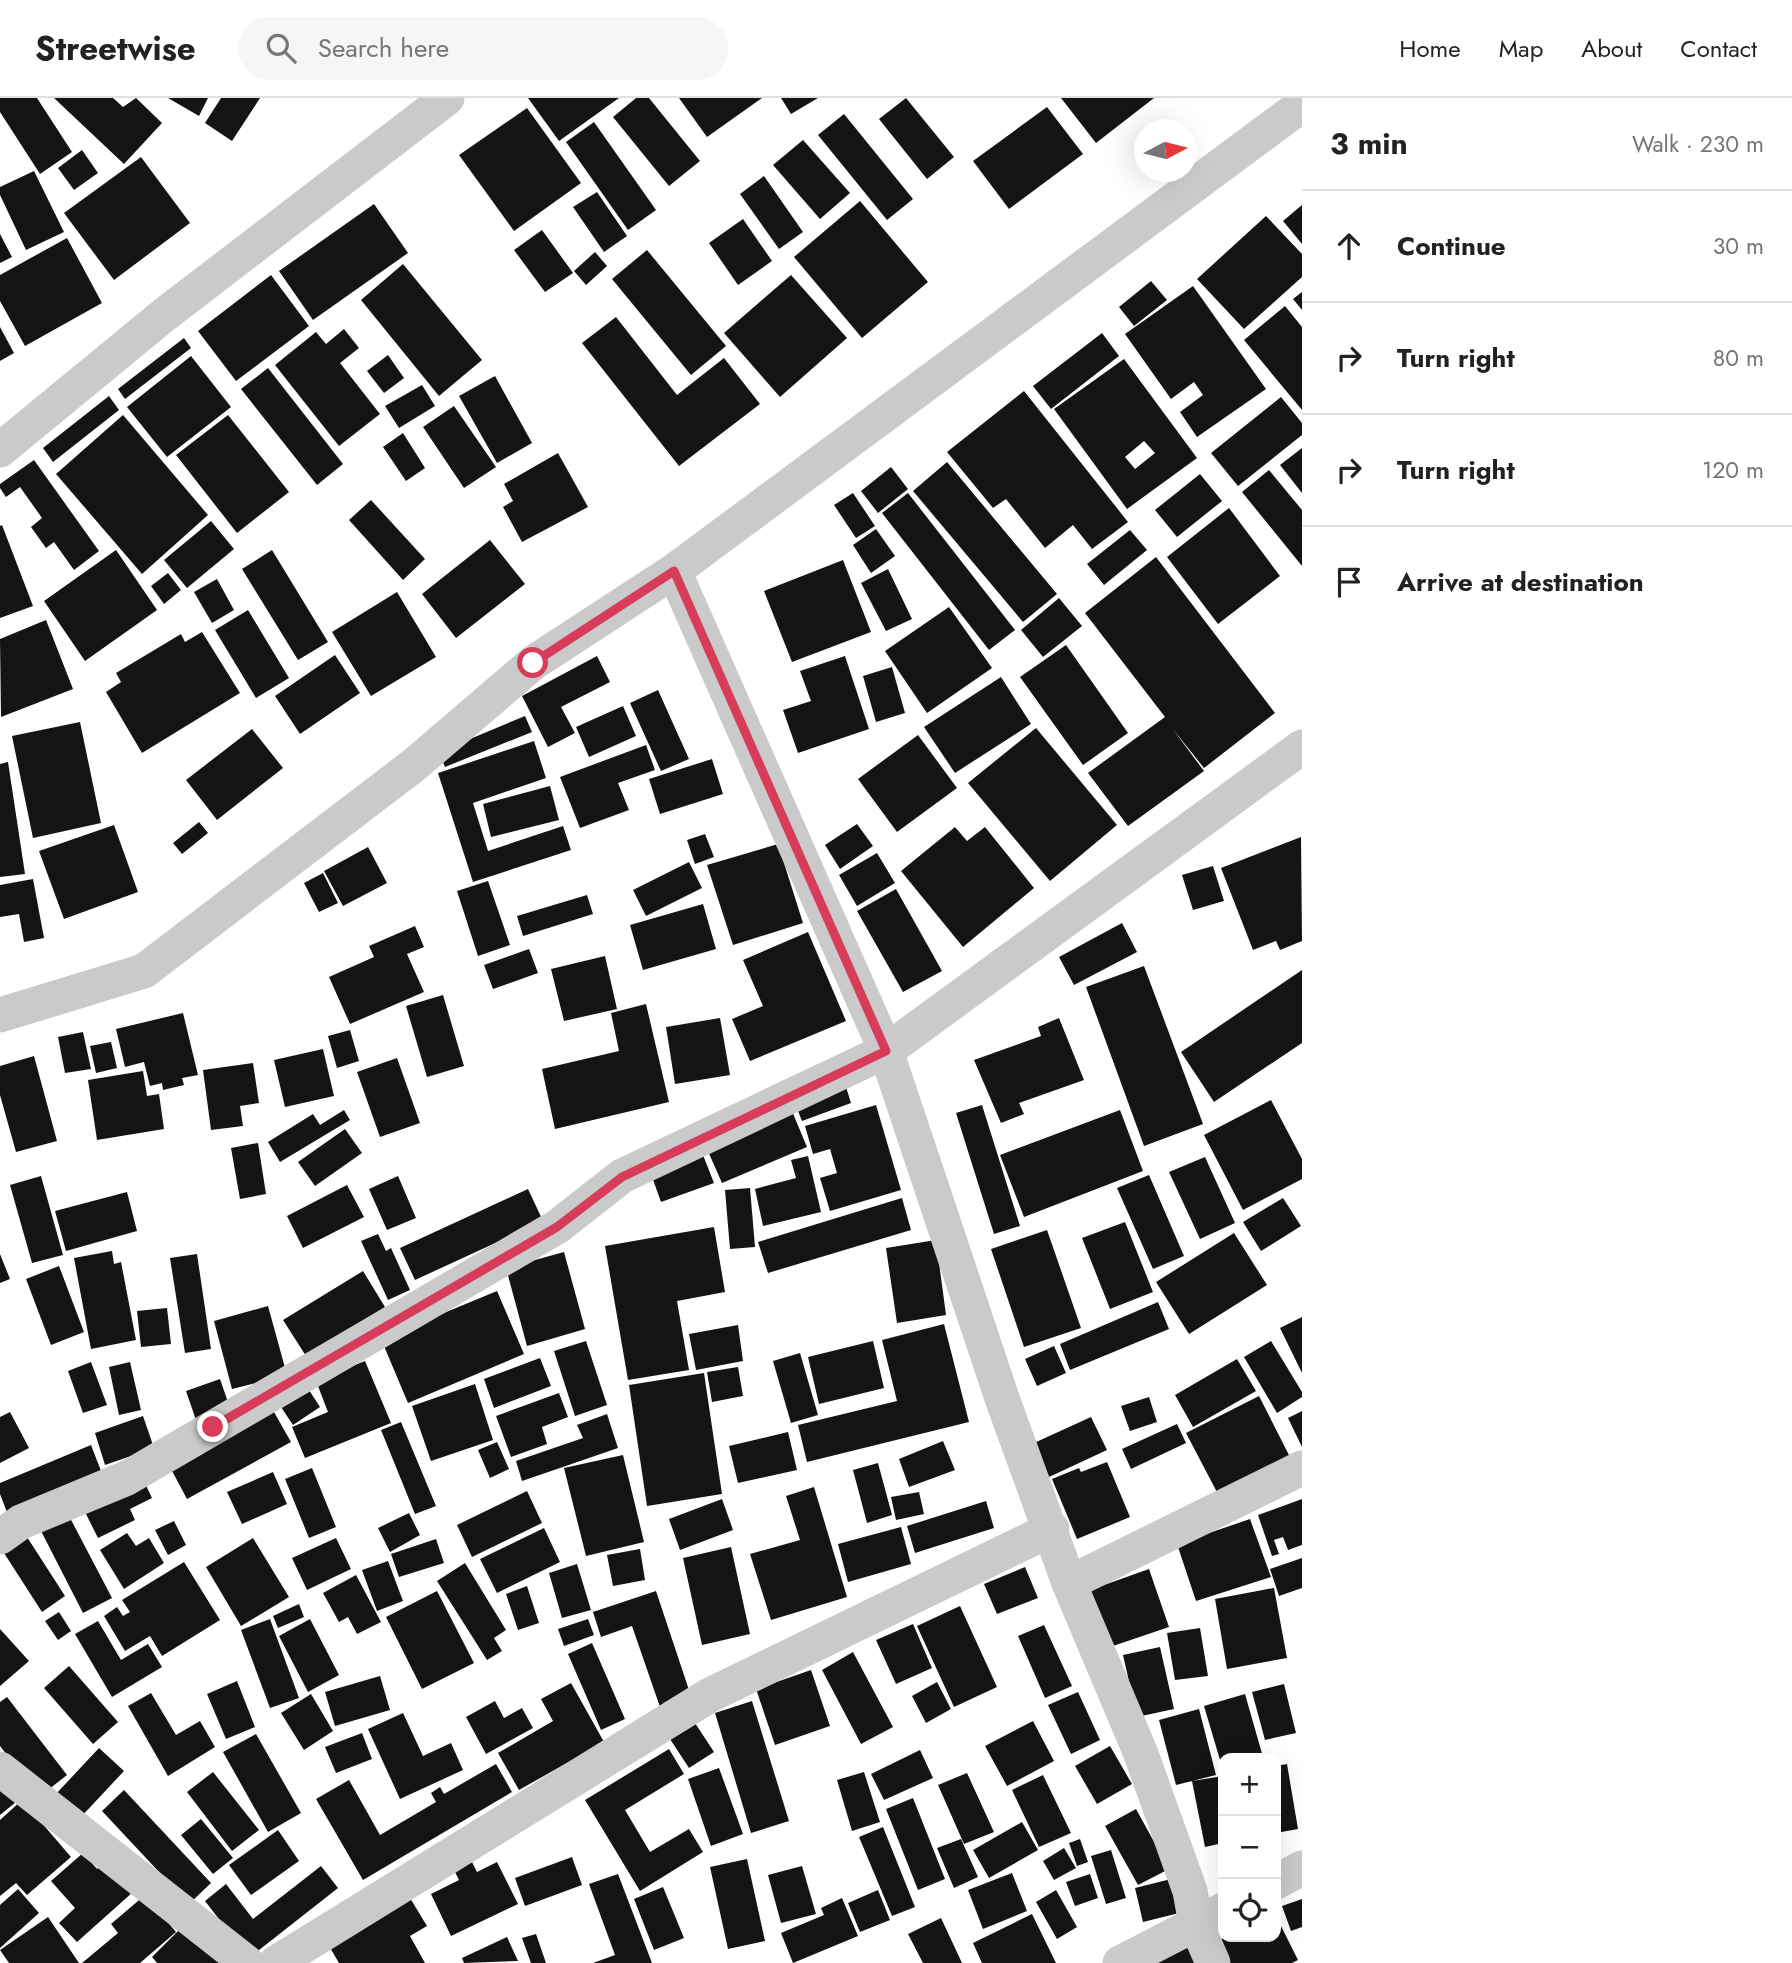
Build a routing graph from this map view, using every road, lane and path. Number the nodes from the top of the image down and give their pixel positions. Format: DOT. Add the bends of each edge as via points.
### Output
graph roads {
  1 [pos="447,98"];
  2 [pos="1302,105"];
  3 [pos="0,450"];
  4 [pos="674,571"];
  5 [pos="1302,747"];
  6 [pos="0,1015"];
  7 [pos="886,1051"];
  8 [pos="1302,1468"];
  9 [pos="1052,1529"];
  10 [pos="0,1537"];
  11 [pos="1069,1583"];
  12 [pos="0,1769"];
  13 [pos="1302,1868"];
  14 [pos="1281,1879"];
  15 [pos="1210,1917"];
  16 [pos="247,1963"];
  17 [pos="276,1963"];
  18 [pos="1121,1963"];
  19 [pos="1213,1963"];
  1 -- 3 [label="street" via="164,314"];
  2 -- 4 [label="street"];
  4 -- 6 [label="street" via="533,663 414,765 144,971"];
  4 -- 7 [label="street"];
  5 -- 7 [label="street"];
  7 -- 9 [label="street" via="1003,1401"];
  7 -- 10 [label="street" via="622,1177 557,1227 127,1478 21,1522"];
  8 -- 11 [label="street"];
  9 -- 11 [label="street"];
  9 -- 17 [label="street" via="710,1695"];
  11 -- 15 [label="street" via="1141,1754 1190,1891"];
  12 -- 16 [label="street"];
  13 -- 14 [label="street"];
  15 -- 18 [label="street"];
  15 -- 19 [label="street"];
}
